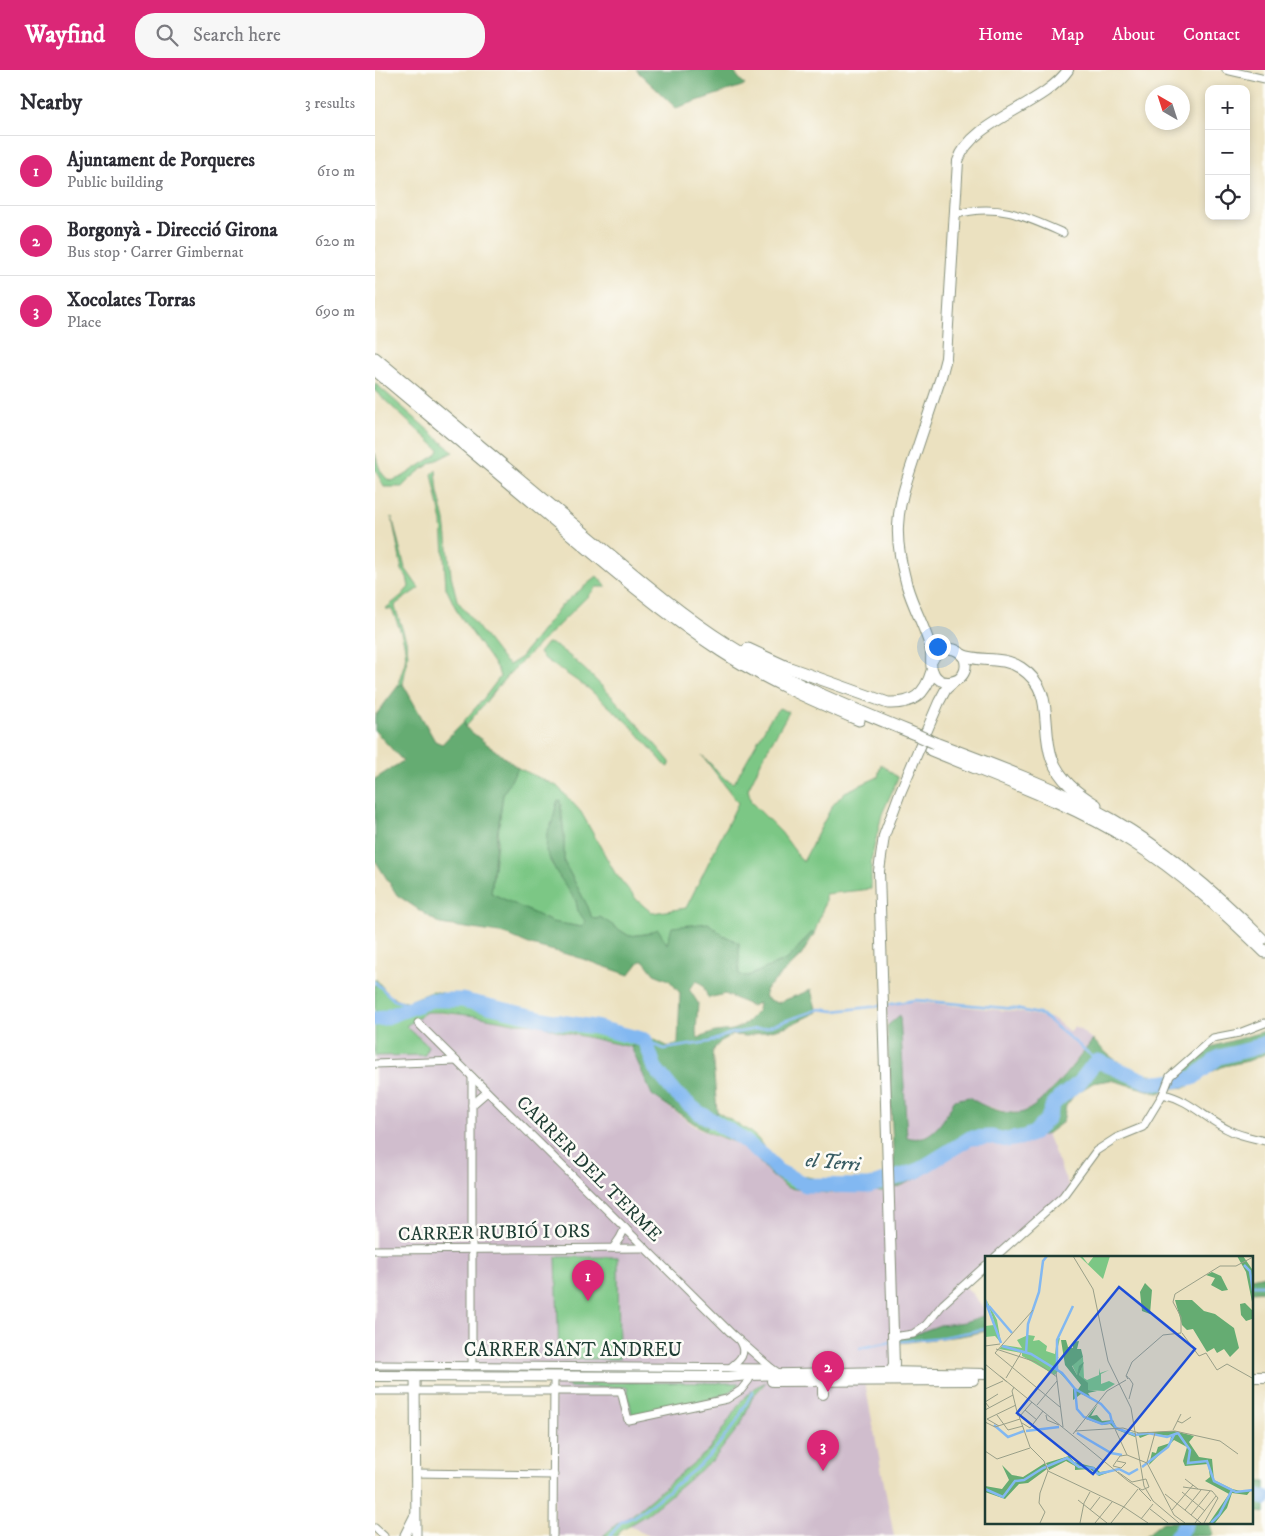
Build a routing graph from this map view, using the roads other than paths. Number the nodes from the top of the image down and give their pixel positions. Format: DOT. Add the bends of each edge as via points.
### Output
graph roads {
  1 [pos="1068,70"];
  2 [pos="1226,70"];
  3 [pos="1265,80"];
  4 [pos="954,215"];
  5 [pos="1063,233"];
  6 [pos="375,358"];
  7 [pos="375,370"];
  8 [pos="926,632"];
  9 [pos="718,638"];
  10 [pos="946,648"];
  11 [pos="962,655"];
  12 [pos="934,670"];
  13 [pos="957,680"];
  14 [pos="939,702"];
  15 [pos="913,738"];
  16 [pos="933,746"];
  17 [pos="1114,821"];
  18 [pos="1265,941"];
  19 [pos="1265,952"];
  20 [pos="1265,1023"];
  21 [pos="418,1024"];
  22 [pos="455,1061"];
  23 [pos="375,1064"];
  24 [pos="471,1076"];
  25 [pos="487,1092"];
  26 [pos="1163,1094"];
  27 [pos="472,1105"];
  28 [pos="1265,1141"];
  29 [pos="625,1228"];
  30 [pos="613,1248"];
  31 [pos="645,1248"];
  32 [pos="472,1249"];
  33 [pos="375,1250"];
  34 [pos="996,1256"];
  35 [pos="985,1266"];
  36 [pos="893,1337"];
  37 [pos="737,1338"];
  38 [pos="375,1366"];
  39 [pos="472,1366"];
  40 [pos="771,1368"];
  41 [pos="894,1370"];
  42 [pos="730,1372"];
  43 [pos="863,1373"];
  44 [pos="781,1374"];
  45 [pos="985,1374"];
  46 [pos="375,1376"];
  47 [pos="415,1376"];
  48 [pos="554,1377"];
  49 [pos="749,1380"];
  50 [pos="958,1380"];
  51 [pos="985,1380"];
  52 [pos="850,1381"];
  53 [pos="823,1385"];
  54 [pos="415,1391"];
  55 [pos="554,1391"];
  56 [pos="375,1392"];
  57 [pos="415,1473"];
  58 [pos="554,1475"];
  59 [pos="375,1528"];
  60 [pos="384,1536"];
  61 [pos="409,1536"];
  62 [pos="553,1536"];
  1 -- 4 [label="main road" via="1056,84 976,136 964,148 958,161"];
  2 -- 3 [label="street"];
  4 -- 5 [label="street" via="971,210 998,209 1026,216"];
  4 -- 8 [label="main road" via="946,358 903,491 898,526 901,564 913,606"];
  6 -- 9 [label="highway" via="619,562"];
  7 -- 15 [label="highway" via="602,561 701,638 802,695"];
  8 -- 10 [label="main road"];
  8 -- 12 [label="main road"];
  9 -- 12 [label="highway" via="888,703 900,704 920,694"];
  9 -- 15 [label="highway" via="790,680"];
  10 -- 11 [label="main road"];
  10 -- 12 [label="main road" via="937,652"];
  11 -- 13 [label="main road" via="965,667"];
  11 -- 17 [label="highway" via="1003,660 1029,674 1043,695 1049,749 1059,774 1071,787 1105,810"];
  12 -- 13 [label="main road" via="947,682"];
  12 -- 14 [label="main road" via="940,690"];
  13 -- 14 [label="main road" via="946,689"];
  14 -- 36 [label="main road" via="889,820 879,871"];
  15 -- 16 [label="highway"];
  16 -- 17 [label="highway" via="1032,782"];
  16 -- 19 [label="highway" via="1101,823 1130,840 1209,899"];
  17 -- 18 [label="highway" via="1161,850 1196,877"];
  20 -- 26 [label="street" via="1213,1038 1171,1076"];
  21 -- 22 [label="street, CARRER DEL TERME"];
  22 -- 23 [label="street"];
  22 -- 24 [label="street, CARRER DEL TERME"];
  24 -- 25 [label="street, CARRER DEL TERME"];
  24 -- 27 [label="street"];
  25 -- 27 [label="street"];
  25 -- 29 [label="street, CARRER DEL TERME"];
  26 -- 28 [label="street" via="1187,1102 1232,1132"];
  26 -- 34 [label="street" via="1143,1127 1116,1138 1096,1152 1063,1196"];
  27 -- 32 [label="street"];
  29 -- 30 [label="street, CARRER RUBIÓ I ORS"];
  29 -- 31 [label="street, CARRER DEL TERME"];
  30 -- 31 [label="street, CARRER RUBIÓ I ORS"];
  30 -- 32 [label="street, CARRER RUBIÓ I ORS"];
  31 -- 37 [label="street, CARRER DEL TERME"];
  32 -- 33 [label="street, CARRER RUBIÓ I ORS"];
  32 -- 39 [label="street"];
  35 -- 36 [label="street" via="943,1304 926,1326 913,1334"];
  36 -- 41 [label="main road"];
  37 -- 40 [label="street, CARRER DEL TERME"];
  37 -- 42 [label="street" via="743,1355"];
  38 -- 39 [label="street, CARRER SANT ANDREU"];
  39 -- 42 [label="street, CARRER SANT ANDREU"];
  40 -- 42 [label="street, CARRER SANT ANDREU"];
  40 -- 44 [label="street, CARRER DEL TERME"];
  41 -- 43 [label="main road"];
  41 -- 45 [label="main road"];
  41 -- 50 [label="main road" via="901,1377"];
  41 -- 52 [label="main road" via="886,1377"];
  42 -- 44 [label="main road"];
  42 -- 48 [label="main road"];
  42 -- 49 [label="main road"];
  43 -- 44 [label="main road"];
  43 -- 53 [label="main road" via="829,1377"];
  44 -- 53 [label="main road" via="817,1378"];
  46 -- 47 [label="main road"];
  47 -- 48 [label="main road"];
  47 -- 54 [label="street"];
  48 -- 55 [label="street"];
  49 -- 53 [label="main road"];
  49 -- 55 [label="street" via="727,1399 628,1420 621,1391"];
  50 -- 51 [label="main road"];
  50 -- 52 [label="main road"];
  52 -- 53 [label="main road"];
  54 -- 55 [label="street"];
  54 -- 56 [label="street"];
  54 -- 57 [label="street"];
  55 -- 58 [label="street"];
  57 -- 58 [label="street"];
  57 -- 61 [label="street" via="415,1514"];
  58 -- 62 [label="street"];
  59 -- 60 [label="street"];
}
